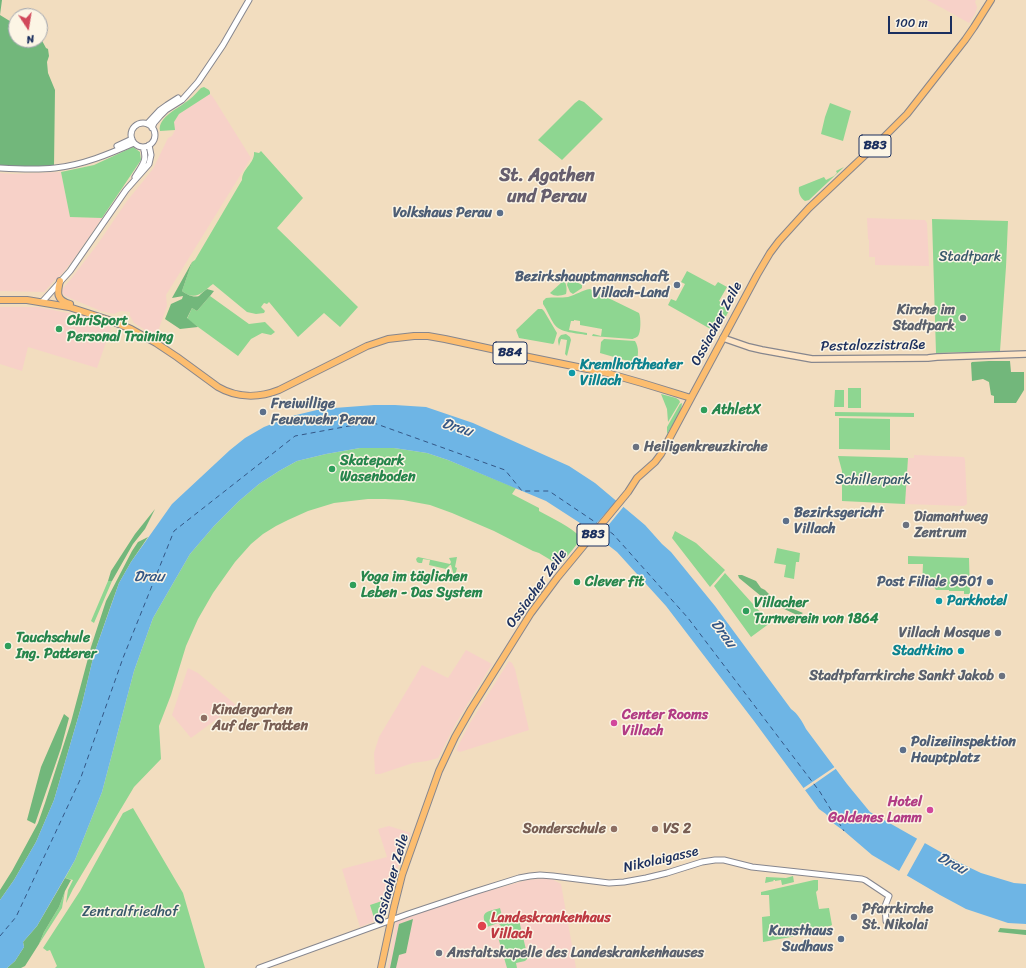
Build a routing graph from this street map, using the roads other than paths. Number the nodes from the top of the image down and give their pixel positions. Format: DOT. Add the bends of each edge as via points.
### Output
graph roads {
  1 [pos="249,0"];
  2 [pos="991,0"];
  3 [pos="189,92"];
  4 [pos="147,124"];
  5 [pos="152,128"];
  6 [pos="133,141"];
  7 [pos="149,145"];
  8 [pos="143,147"];
  9 [pos="0,168"];
  10 [pos="131,183"];
  11 [pos="60,281"];
  12 [pos="0,300"];
  13 [pos="42,302"];
  14 [pos="87,312"];
  15 [pos="723,338"];
  16 [pos="1026,354"];
  17 [pos="691,398"];
  18 [pos="391,920"];
  19 [pos="886,921"];
  20 [pos="258,968"];
  21 [pos="381,968"];
  1 -- 3 [label="street" via="224,45"];
  2 -- 15 [label="main road, Ossiacher Zeile / B83" via="965,40 907,114 809,208 779,241 757,275"];
  3 -- 4 [label="street" via="167,104"];
  3 -- 5 [label="street" via="166,110"];
  4 -- 5 [label="street"];
  4 -- 6 [label="street" via="136,125 132,131"];
  5 -- 7 [label="street" via="154,137"];
  6 -- 8 [label="street"];
  6 -- 9 [label="street" via="113,152 72,165 51,168"];
  7 -- 8 [label="street"];
  7 -- 10 [label="street" via="149,164"];
  8 -- 10 [label="street" via="144,161"];
  10 -- 11 [label="street" via="70,271"];
  11 -- 13 [label="street"];
  11 -- 14 [label="main road" via="57,291 63,302 84,308"];
  12 -- 13 [label="main road, B84"];
  13 -- 14 [label="main road, B84"];
  14 -- 17 [label="main road, B84" via="132,329 170,352 225,392 235,394 269,394 367,346 388,339 428,336 606,372"];
  15 -- 16 [label="main road, Pestalozzistraße" via="762,350 818,359"];
  15 -- 17 [label="main road, Ossiacher Zeile / B83"];
  17 -- 18 [label="main road, Ossiacher Zeile / B83" via="656,462 637,478 558,578 532,613 471,709 439,771 408,858"];
  18 -- 19 [label="street, Nikolaigasse" via="530,876 624,882 702,862 724,860 752,867 865,880 889,896 885,906"];
  18 -- 20 [label="street, Nikolaigasse"];
  18 -- 21 [label="main road, Ossiacher Zeile / B83"];
}
